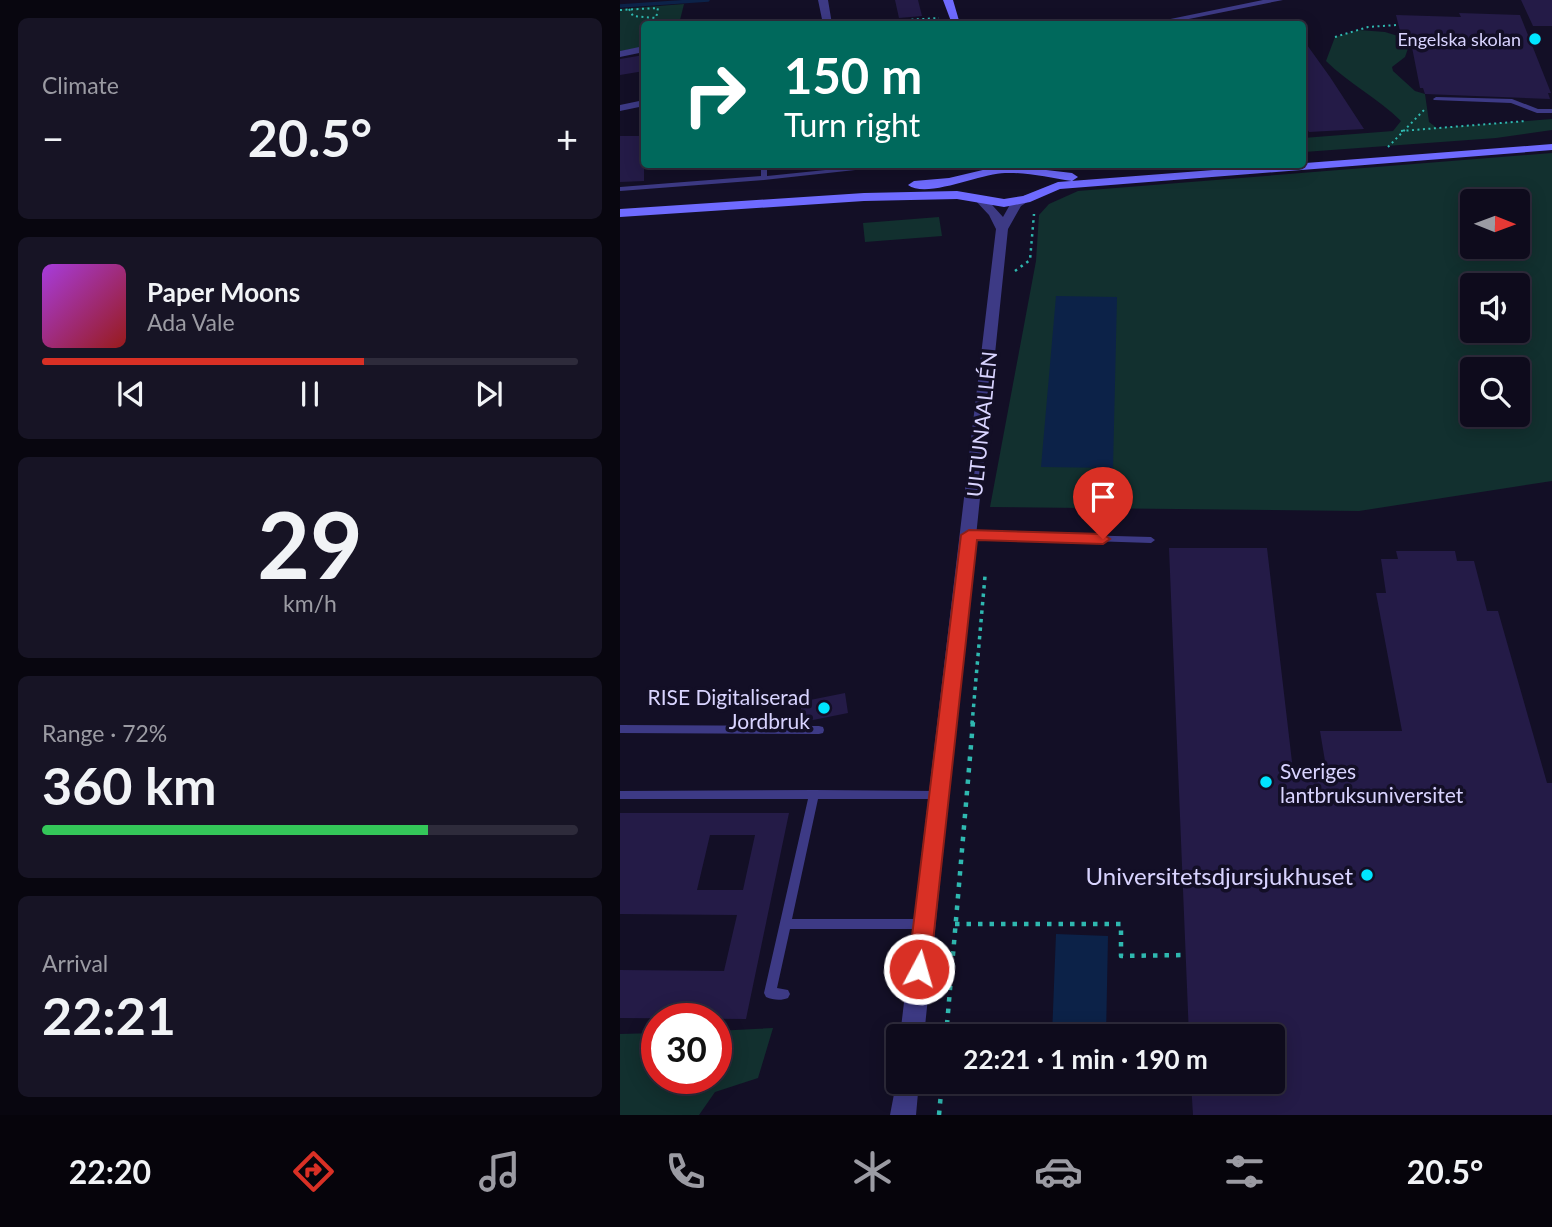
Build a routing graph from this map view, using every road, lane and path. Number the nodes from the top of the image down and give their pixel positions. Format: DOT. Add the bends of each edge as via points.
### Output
graph roads {
  1 [pos="823,0"];
  2 [pos="948,0"];
  3 [pos="1204,0"];
  4 [pos="1278,0"];
  5 [pos="629,9"];
  6 [pos="620,10"];
  7 [pos="656,18"];
  8 [pos="939,18"];
  9 [pos="1214,20"];
  10 [pos="656,21"];
  11 [pos="827,21"];
  12 [pos="893,21"];
  13 [pos="954,21"];
  14 [pos="1397,25"];
  15 [pos="1335,37"];
  16 [pos="641,50"];
  17 [pos="620,54"];
  18 [pos="1437,99"];
  19 [pos="641,104"];
  20 [pos="620,108"];
  21 [pos="1553,111"];
  22 [pos="1539,120"];
  23 [pos="1401,131"];
  24 [pos="1553,139"];
  25 [pos="1553,147"];
  26 [pos="1387,149"];
  27 [pos="1306,158"];
  28 [pos="1306,164"];
  29 [pos="764,168"];
  30 [pos="863,168"];
  31 [pos="1174,168"];
  32 [pos="1256,168"];
  33 [pos="989,169"];
  34 [pos="1016,169"];
  35 [pos="764,177"];
  36 [pos="620,189"];
  37 [pos="1030,197"];
  38 [pos="978,198"];
  39 [pos="757,202"];
  40 [pos="620,213"];
  41 [pos="1034,214"];
  42 [pos="1002,229"];
  43 [pos="1010,275"];
  44 [pos="979,535"];
  45 [pos="1151,540"];
  46 [pos="620,729"];
  47 [pos="819,730"];
  48 [pos="620,794"];
  49 [pos="814,794"];
  50 [pos="938,795"];
  51 [pos="786,924"];
  52 [pos="955,924"];
  53 [pos="924,925"];
  54 [pos="1186,955"];
  55 [pos="784,994"];
  56 [pos="913,1024"];
  57 [pos="947,1024"];
  58 [pos="906,1094"];
  59 [pos="941,1094"];
  60 [pos="903,1115"];
  61 [pos="939,1115"];
  1 -- 11 [label="street"];
  2 -- 13 [label="main road"];
  3 -- 9 [label="street"];
  4 -- 9 [label="street"];
  5 -- 6 [label="path"];
  5 -- 7 [label="path" via="633,16"];
  5 -- 7 [label="path" via="658,8"];
  7 -- 10 [label="path"];
  8 -- 12 [label="path"];
  14 -- 15 [label="path" via="1368,27"];
  16 -- 17 [label="street"];
  18 -- 21 [label="lane" via="1512,101 1537,111"];
  18 -- 23 [label="path" via="1428,101 1426,110"];
  19 -- 20 [label="street"];
  22 -- 23 [label="path"];
  23 -- 26 [label="path"];
  24 -- 27 [label="main road"];
  25 -- 28 [label="main road"];
  29 -- 35 [label="lane"];
  30 -- 35 [label="lane"];
  31 -- 34 [label="main road" via="1065,177"];
  32 -- 37 [label="main road" via="1058,186"];
  33 -- 34 [label="main road"];
  33 -- 38 [label="main road" via="969,182 968,188"];
  33 -- 39 [label="main road" via="941,183"];
  34 -- 37 [label="main road" via="1040,183"];
  35 -- 36 [label="lane"];
  37 -- 38 [label="main road" via="1004,203"];
  37 -- 42 [label="street, ULTUNAALLÉN" via="1016,204"];
  38 -- 39 [label="main road"];
  38 -- 42 [label="street" via="995,214"];
  39 -- 40 [label="main road"];
  41 -- 43 [label="path" via="1030,260"];
  42 -- 44 [label="street, ULTUNAALLÉN"];
  44 -- 45 [label="lane"];
  44 -- 50 [label="street, ULTUNAALLÉN"];
  44 -- 52 [label="path"];
  46 -- 47 [label="lane"];
  48 -- 49 [label="lane"];
  49 -- 50 [label="lane"];
  49 -- 51 [label="lane"];
  50 -- 53 [label="street, ULTUNAALLÉN"];
  51 -- 53 [label="lane"];
  51 -- 55 [label="lane" via="770,993"];
  52 -- 54 [label="path" via="1121,924 1121,956"];
  52 -- 57 [label="path"];
  53 -- 56 [label="street, ULTUNAALLÉN"];
  58 -- 60 [label="street"];
  59 -- 61 [label="path"];
}
